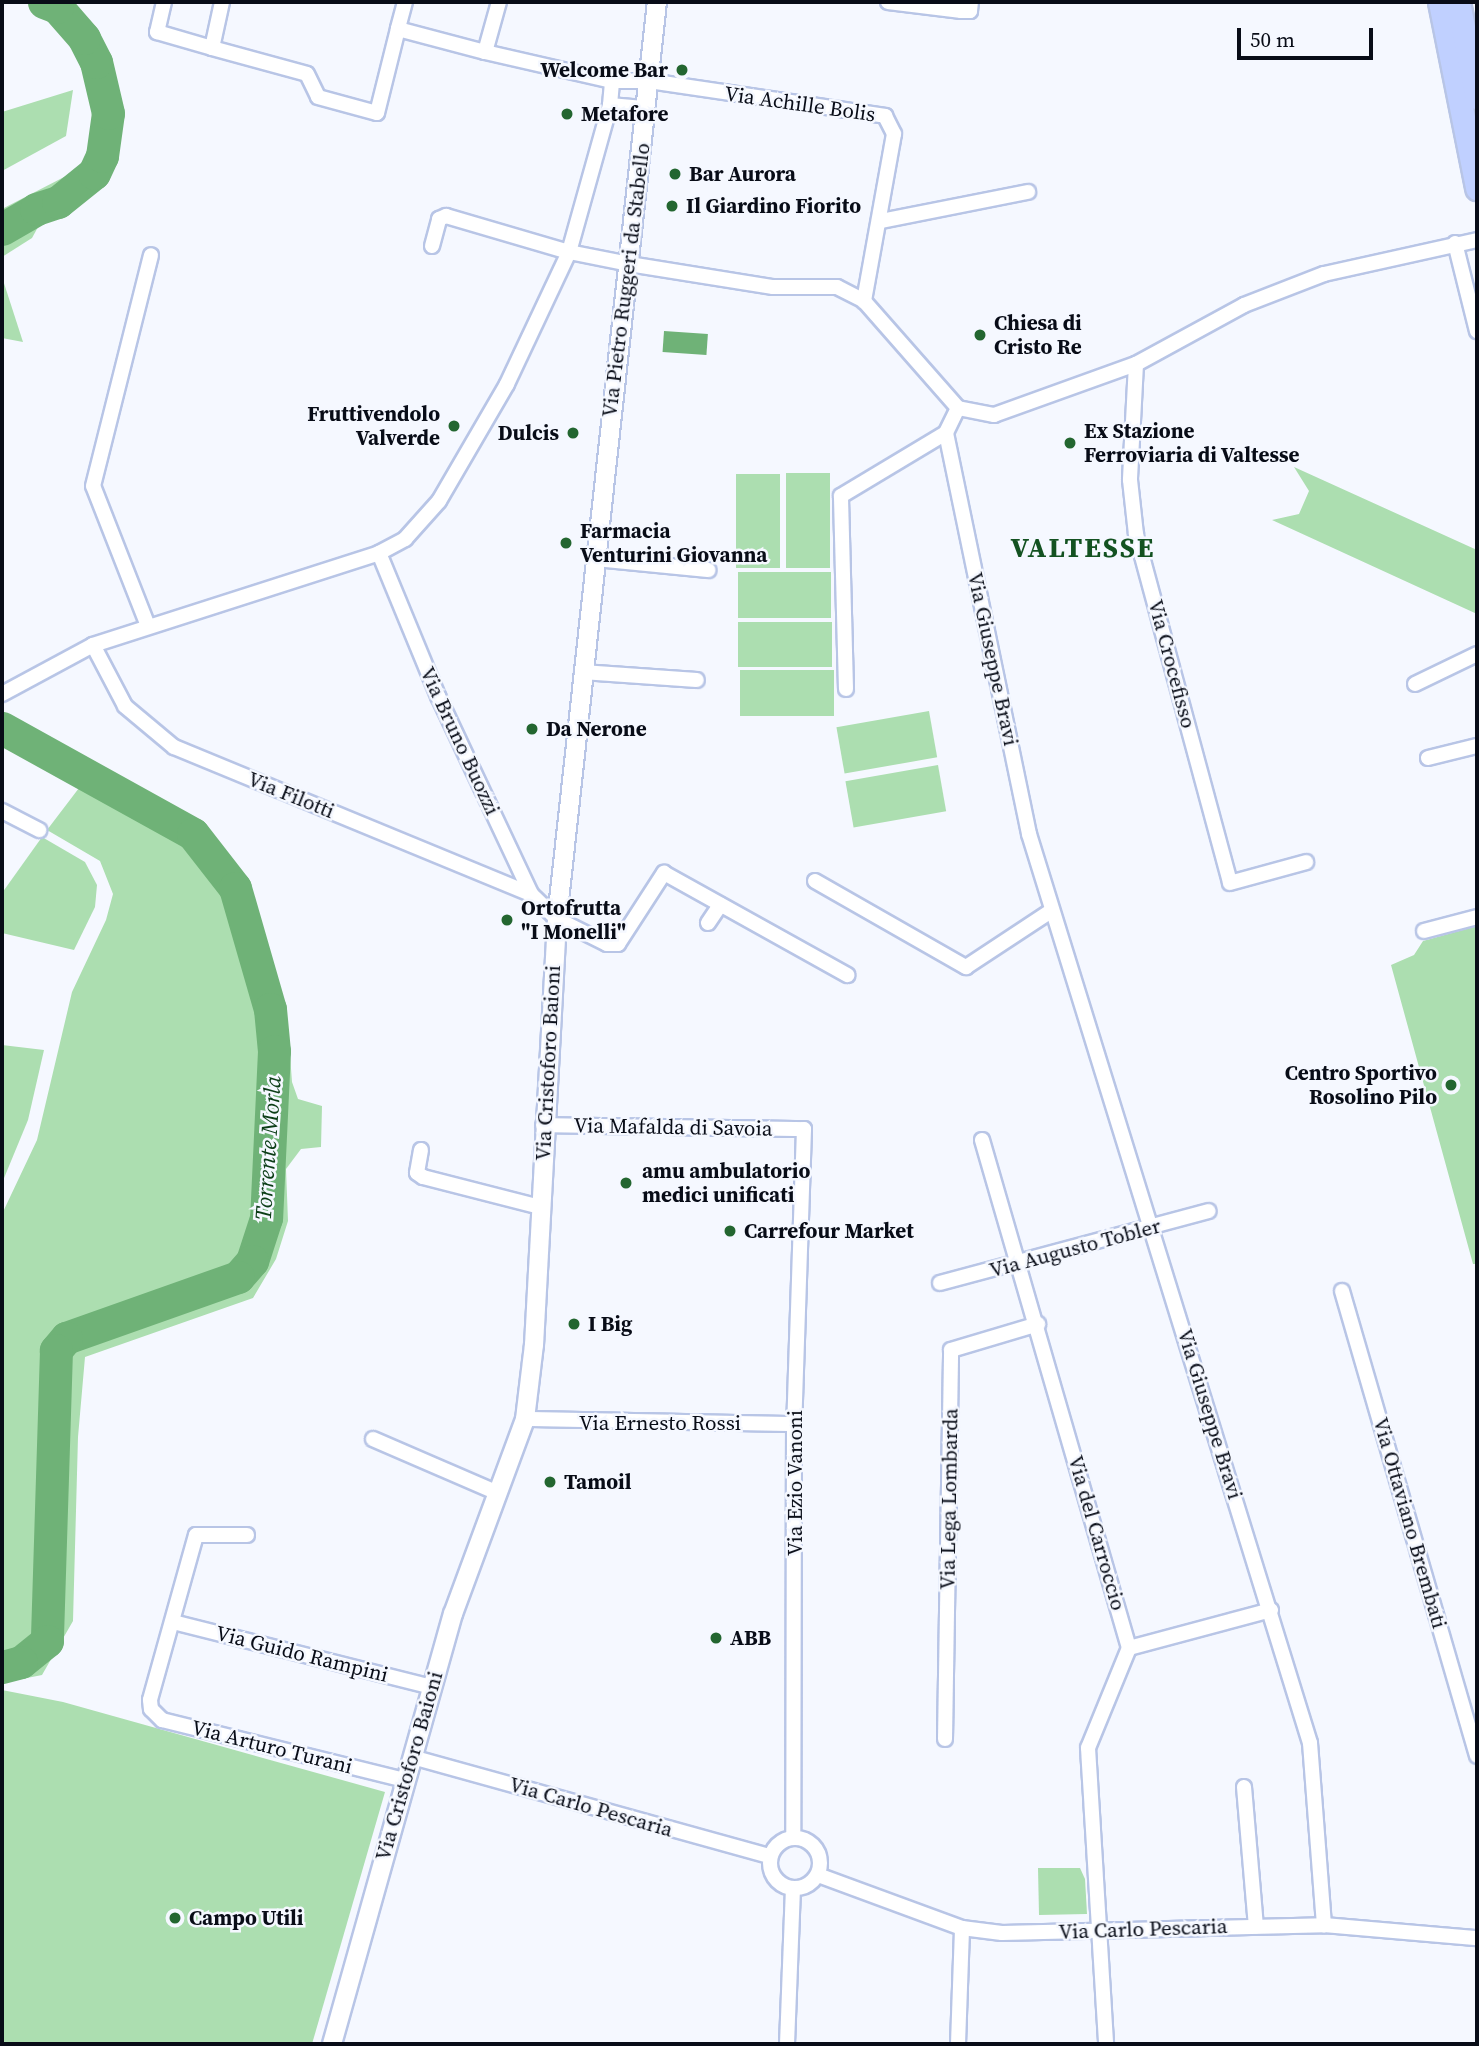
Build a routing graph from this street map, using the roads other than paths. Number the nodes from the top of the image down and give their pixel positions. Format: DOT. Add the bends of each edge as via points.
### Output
graph roads {
  1 [pos="164,2"];
  2 [pos="222,2"];
  3 [pos="405,2"];
  4 [pos="499,2"];
  5 [pos="657,2"];
  6 [pos="888,2"];
  7 [pos="971,2"];
  8 [pos="1440,2"];
  9 [pos="1458,2"];
  10 [pos="398,29"];
  11 [pos="212,48"];
  12 [pos="485,52"];
  13 [pos="612,81"];
  14 [pos="649,81"];
  15 [pos="1477,97"];
  16 [pos="610,105"];
  17 [pos="646,108"];
  18 [pos="1476,183"];
  19 [pos="1028,192"];
  20 [pos="881,221"];
  21 [pos="1477,240"];
  22 [pos="1455,243"];
  23 [pos="432,246"];
  24 [pos="569,252"];
  25 [pos="151,255"];
  26 [pos="629,264"];
  27 [pos="864,301"];
  28 [pos="1477,331"];
  29 [pos="1136,364"];
  30 [pos="958,408"];
  31 [pos="946,433"];
  32 [pos="379,553"];
  33 [pos="595,559"];
  34 [pos="708,570"];
  35 [pos="148,626"];
  36 [pos="93,645"];
  37 [pos="1477,654"];
  38 [pos="582,672"];
  39 [pos="697,680"];
  40 [pos="1415,684"];
  41 [pos="846,689"];
  42 [pos="2,694"];
  43 [pos="1477,746"];
  44 [pos="1428,758"];
  45 [pos="2,811"];
  46 [pos="39,830"];
  47 [pos="1306,862"];
  48 [pos="815,881"];
  49 [pos="531,894"];
  50 [pos="720,905"];
  51 [pos="1051,911"];
  52 [pos="1477,917"];
  53 [pos="557,919"];
  54 [pos="708,923"];
  55 [pos="1424,931"];
  56 [pos="847,975"];
  57 [pos="543,1125"];
  58 [pos="804,1129"];
  59 [pos="982,1140"];
  60 [pos="421,1150"];
  61 [pos="540,1207"];
  62 [pos="1209,1211"];
  63 [pos="1152,1228"];
  64 [pos="1019,1265"];
  65 [pos="940,1283"];
  66 [pos="1342,1291"];
  67 [pos="1038,1324"];
  68 [pos="525,1419"];
  69 [pos="794,1424"];
  70 [pos="373,1440"];
  71 [pos="498,1493"];
  72 [pos="247,1535"];
  73 [pos="1271,1610"];
  74 [pos="173,1622"];
  75 [pos="1129,1648"];
  76 [pos="432,1687"];
  77 [pos="945,1739"];
  78 [pos="1477,1756"];
  79 [pos="412,1757"];
  80 [pos="405,1780"];
  81 [pos="1244,1787"];
  82 [pos="793,1838"];
  83 [pos="770,1856"];
  84 [pos="818,1875"];
  85 [pos="793,1888"];
  86 [pos="1324,1925"];
  87 [pos="1256,1926"];
  88 [pos="962,1928"];
  89 [pos="1100,1930"];
  90 [pos="1477,1938"];
  91 [pos="332,2044"];
  92 [pos="787,2044"];
  93 [pos="958,2044"];
  94 [pos="1106,2044"];
  1 -- 11 [label="street" via="157,32"];
  2 -- 11 [label="street"];
  3 -- 10 [label="street"];
  4 -- 12 [label="street"];
  5 -- 14 [label="street, Via Pietro Ruggeri da Stabello"];
  6 -- 7 [label="street" via="961,11 970,11"];
  8 -- 18 [label="highway"];
  9 -- 15 [label="highway"];
  10 -- 11 [label="street" via="377,113 318,97 307,75"];
  10 -- 12 [label="street"];
  12 -- 13 [label="street"];
  13 -- 14 [label="street"];
  13 -- 16 [label="street"];
  14 -- 17 [label="street, Via Pietro Ruggeri da Stabello"];
  14 -- 20 [label="street, Via Achille Bolis" via="886,116 894,134"];
  16 -- 17 [label="street"];
  16 -- 24 [label="street"];
  17 -- 26 [label="street, Via Pietro Ruggeri da Stabello"];
  19 -- 20 [label="street"];
  20 -- 27 [label="street, Via Achille Bolis"];
  21 -- 22 [label="street"];
  22 -- 28 [label="street"];
  22 -- 29 [label="street" via="1324,274 1244,304"];
  23 -- 24 [label="street" via="439,219 446,216"];
  24 -- 26 [label="street"];
  24 -- 32 [label="street" via="507,384 439,501 405,539"];
  25 -- 35 [label="street" via="93,486"];
  26 -- 27 [label="street" via="773,287 837,287"];
  26 -- 33 [label="street, Via Pietro Ruggeri da Stabello"];
  27 -- 30 [label="street"];
  29 -- 30 [label="street" via="994,415"];
  29 -- 47 [label="street, Via Crocefisso" via="1130,480 1136,534 1230,883"];
  30 -- 31 [label="street"];
  31 -- 41 [label="street" via="841,496"];
  31 -- 51 [label="street, Via Giuseppe Bravi" via="1029,834"];
  32 -- 35 [label="street"];
  32 -- 49 [label="street, Via Bruno Buozzi" via="438,696"];
  33 -- 34 [label="street"];
  33 -- 38 [label="street, Via Pietro Ruggeri da Stabello"];
  35 -- 36 [label="street"];
  36 -- 42 [label="street"];
  36 -- 49 [label="street, Via Filotti" via="125,706 174,747"];
  37 -- 40 [label="street"];
  38 -- 39 [label="street"];
  38 -- 53 [label="street, Via Pietro Ruggeri da Stabello"];
  43 -- 44 [label="street"];
  45 -- 46 [label="street"];
  48 -- 51 [label="street" via="966,967"];
  49 -- 53 [label="street, Via Bruno Buozzi"];
  50 -- 53 [label="street, Via Bruno Buozzi" via="664,873 618,944 607,944"];
  50 -- 54 [label="street"];
  50 -- 56 [label="street"];
  51 -- 63 [label="street, Via Giuseppe Bravi"];
  52 -- 55 [label="street"];
  53 -- 57 [label="street, Via Cristoforo Baioni"];
  57 -- 58 [label="street, Via Mafalda di Savoia"];
  57 -- 61 [label="street, Via Cristoforo Baioni"];
  58 -- 69 [label="street, Via Ezio Vanoni"];
  59 -- 64 [label="street, Via del Carroccio"];
  60 -- 61 [label="street" via="417,1173 424,1177"];
  61 -- 68 [label="street, Via Cristoforo Baioni" via="534,1345"];
  62 -- 63 [label="street, Via Augusto Tobler"];
  63 -- 64 [label="street, Via Augusto Tobler"];
  63 -- 73 [label="street, Via Giuseppe Bravi"];
  64 -- 65 [label="street, Via Augusto Tobler"];
  64 -- 67 [label="street, Via del Carroccio"];
  66 -- 78 [label="street, Via Ottaviano Brembati"];
  67 -- 75 [label="street, Via del Carroccio"];
  67 -- 77 [label="street, Via Lega Lombarda" via="951,1350"];
  68 -- 69 [label="street, Via Ernesto Rossi"];
  68 -- 71 [label="street, Via Cristoforo Baioni"];
  69 -- 82 [label="street, Via Ezio Vanoni"];
  70 -- 71 [label="street"];
  71 -- 76 [label="street, Via Cristoforo Baioni" via="459,1594"];
  72 -- 74 [label="street" via="196,1535"];
  73 -- 75 [label="street"];
  73 -- 86 [label="street, Via Giuseppe Bravi" via="1310,1743"];
  74 -- 76 [label="street, Via Guido Rampini"];
  74 -- 80 [label="street, Via Arturo Turani" via="150,1700 151,1709 162,1720"];
  75 -- 89 [label="street" via="1088,1748"];
  76 -- 79 [label="street, Via Cristoforo Baioni"];
  79 -- 80 [label="street, Via Cristoforo Baioni"];
  79 -- 83 [label="street, Via Carlo Pescaria"];
  80 -- 91 [label="street, Via Cristoforo Baioni"];
  81 -- 87 [label="street"];
  82 -- 83 [label="street" via="776,1846"];
  82 -- 84 [label="street" via="816,1847"];
  83 -- 85 [label="street" via="772,1875 781,1885"];
  84 -- 85 [label="street" via="806,1886"];
  84 -- 88 [label="street, Via Carlo Pescaria"];
  85 -- 92 [label="street"];
  86 -- 87 [label="street, Via Carlo Pescaria"];
  86 -- 90 [label="street, Via Carlo Pescaria"];
  87 -- 89 [label="street, Via Carlo Pescaria"];
  88 -- 89 [label="street, Via Carlo Pescaria" via="1002,1933"];
  88 -- 93 [label="street"];
  89 -- 94 [label="street"];
}
